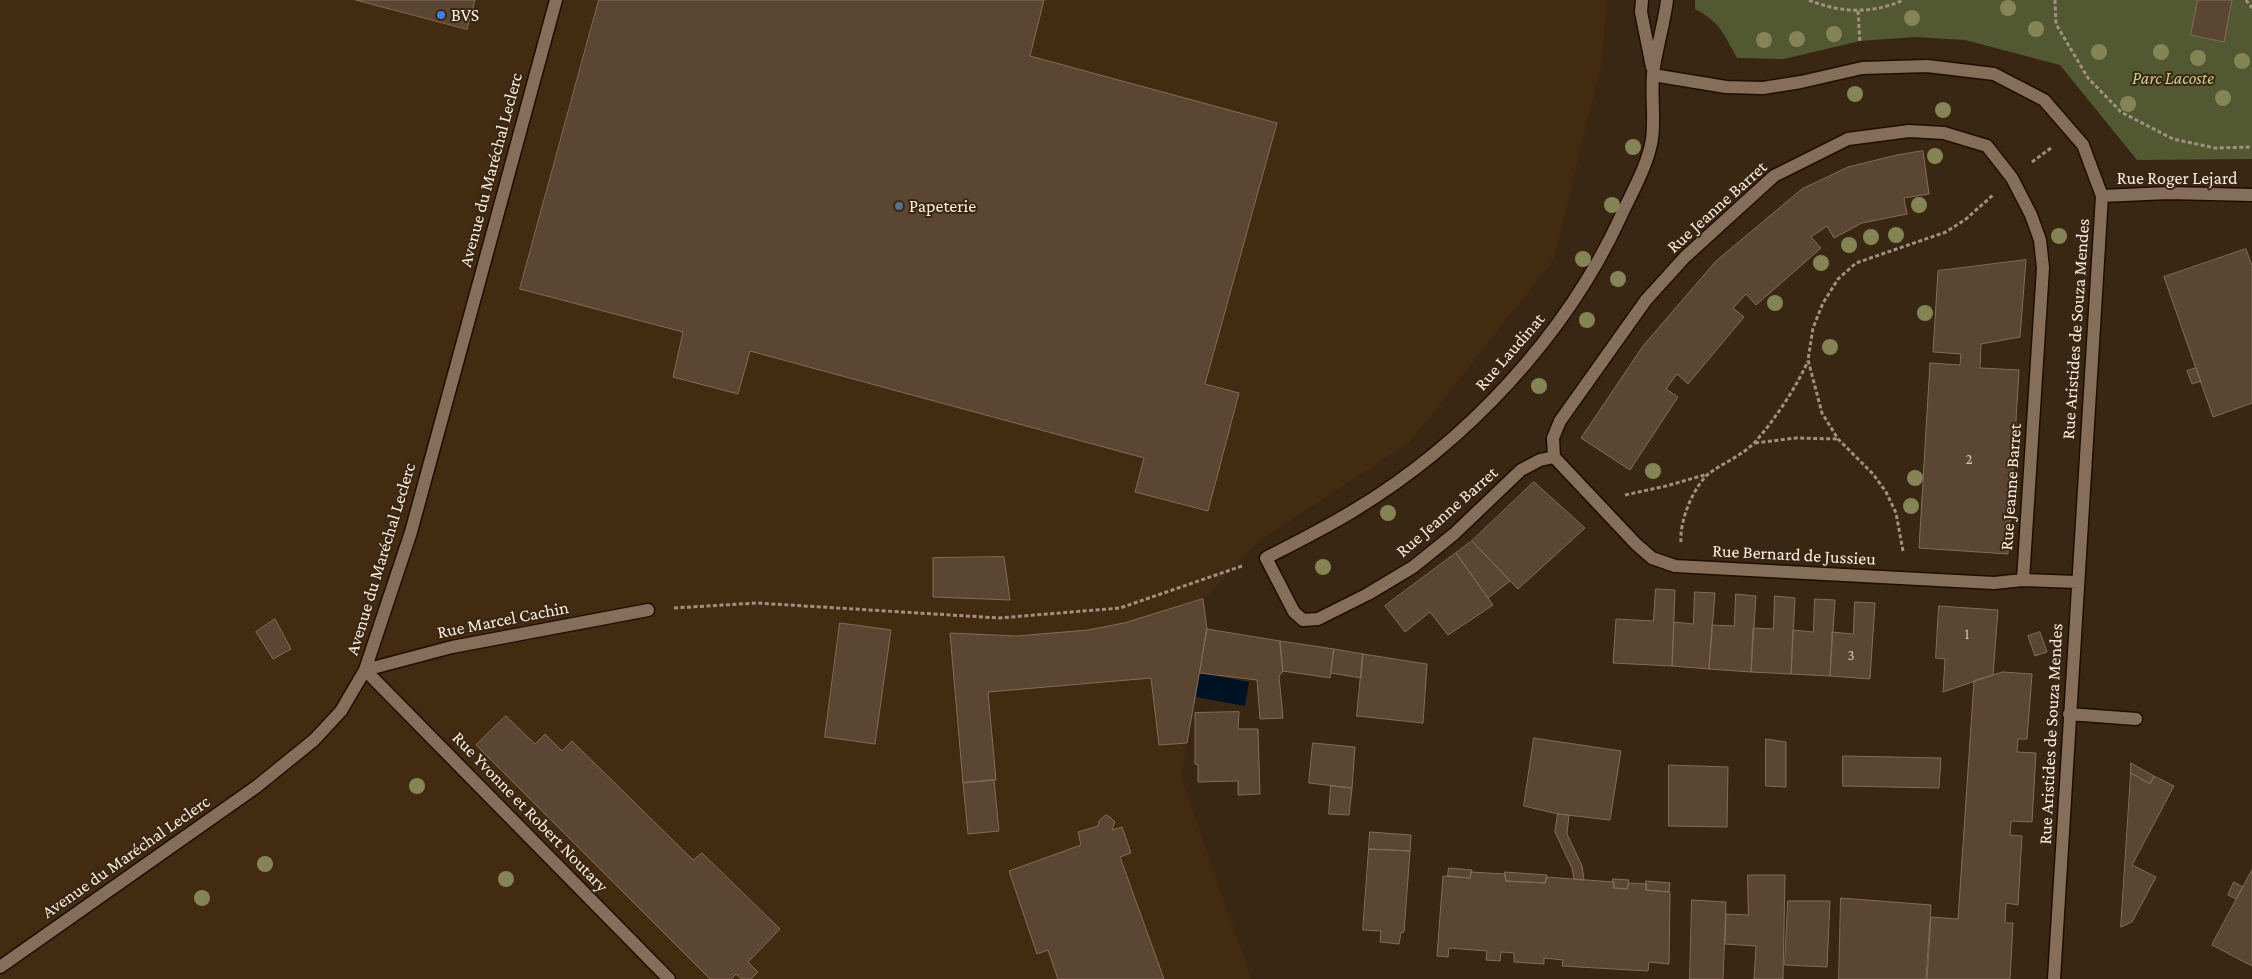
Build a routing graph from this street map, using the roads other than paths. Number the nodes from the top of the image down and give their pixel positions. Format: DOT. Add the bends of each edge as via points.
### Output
graph roads {
  1 [pos="556,0"];
  2 [pos="1642,0"];
  3 [pos="1667,0"];
  4 [pos="1653,75"];
  5 [pos="2252,195"];
  6 [pos="2102,196"];
  7 [pos="1554,456"];
  8 [pos="1266,558"];
  9 [pos="2023,580"];
  10 [pos="2077,582"];
  11 [pos="648,610"];
  12 [pos="365,670"];
  13 [pos="2069,714"];
  14 [pos="2136,719"];
  15 [pos="0,967"];
  16 [pos="669,979"];
  17 [pos="2054,979"];
  1 -- 12 [label="street, Avenue du Maréchal Leclerc" via="411,532"];
  2 -- 4 [label="street, Rue Laudinat" via="1641,12"];
  3 -- 4 [label="street, Rue Laudinat"];
  4 -- 6 [label="street, Rue Aristides de Souza Mendes" via="1726,87 1763,88 1862,68 1927,66 1994,74 2044,100 2083,145"];
  4 -- 8 [label="street, Rue Laudinat" via="1652,139 1641,172 1606,248 1558,324 1520,371 1473,418 1418,465 1354,511"];
  5 -- 6 [label="street, Rue Roger Lejard" via="2168,193"];
  6 -- 10 [label="street, Rue Aristides de Souza Mendes"];
  7 -- 8 [label="street, Rue Jeanne Barret" via="1521,470 1414,567 1318,619 1303,620 1294,612"];
  7 -- 9 [label="street, Rue Bernard de Jussieu" via="1652,558 1683,566 1994,584"];
  7 -- 9 [label="street, Rue Jeanne Barret" via="1554,438 1560,421 1646,300 1685,257 1774,176 1848,139 1909,131 1944,133 1987,146 2012,178 2040,240 2042,268"];
  9 -- 10 [label="street, Rue Bernard de Jussieu"];
  10 -- 13 [label="street, Rue Aristides de Souza Mendes"];
  11 -- 12 [label="street, Rue Marcel Cachin" via="452,647"];
  12 -- 15 [label="street, Avenue du Maréchal Leclerc" via="341,711 314,740 256,787"];
  12 -- 16 [label="street, Rue Yvonne et Robert Noutary"];
  13 -- 14 [label="street"];
  13 -- 17 [label="street, Rue Aristides de Souza Mendes"];
}
